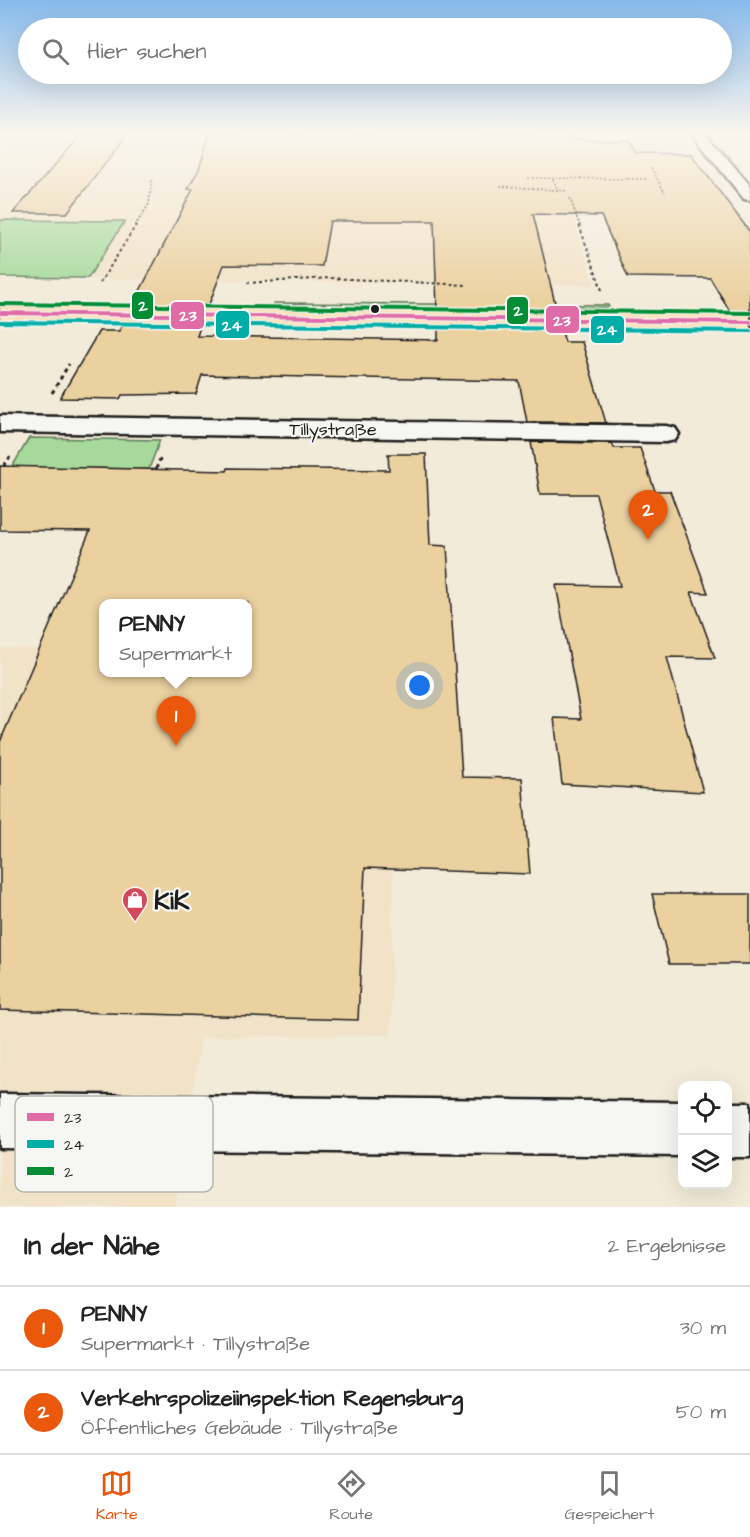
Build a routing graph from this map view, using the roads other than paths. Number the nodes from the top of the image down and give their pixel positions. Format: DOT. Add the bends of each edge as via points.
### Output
graph roads {
  1 [pos="0,292"];
  2 [pos="750,300"];
  3 [pos="0,313"];
  4 [pos="750,322"];
  5 [pos="0,424"];
  6 [pos="666,434"];
  7 [pos="0,1121"];
  8 [pos="15,1121"];
  9 [pos="213,1123"];
  10 [pos="678,1129"];
  11 [pos="732,1130"];
  12 [pos="750,1130"];
  1 -- 2 [label="main road"];
  3 -- 4 [label="main road"];
  5 -- 6 [label="street, Tillystraße"];
  7 -- 8 [label="street"];
  9 -- 10 [label="street"];
  11 -- 12 [label="street"];
}
